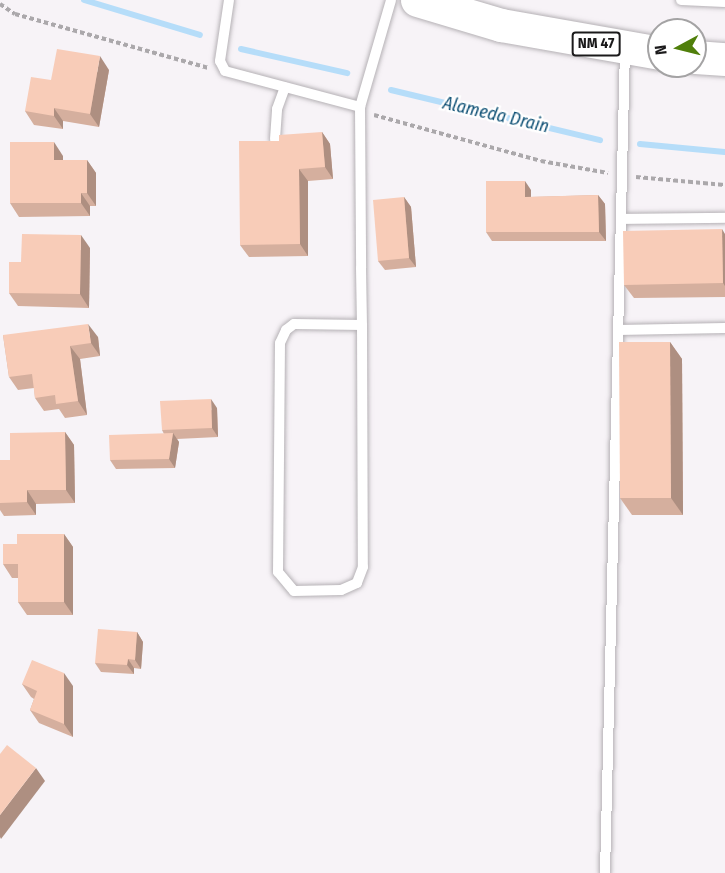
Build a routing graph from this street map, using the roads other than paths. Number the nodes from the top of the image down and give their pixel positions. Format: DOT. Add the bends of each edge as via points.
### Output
graph roads {
  1 [pos="229,0"];
  2 [pos="391,0"];
  3 [pos="417,0"];
  4 [pos="681,0"];
  5 [pos="725,2"];
  6 [pos="625,49"];
  7 [pos="647,52"];
  8 [pos="707,58"];
  9 [pos="725,59"];
  10 [pos="285,87"];
  11 [pos="360,107"];
  12 [pos="275,139"];
  13 [pos="725,218"];
  14 [pos="621,219"];
  15 [pos="362,325"];
  16 [pos="725,328"];
  17 [pos="618,330"];
  18 [pos="605,873"];
  1 -- 10 [label="lane" via="220,61 225,71"];
  2 -- 11 [label="lane"];
  3 -- 6 [label="main road, NM 47" via="501,25"];
  4 -- 5 [label="lane"];
  6 -- 7 [label="main road, NM 47"];
  6 -- 14 [label="lane"];
  8 -- 9 [label="main road"];
  10 -- 11 [label="lane"];
  10 -- 12 [label="lane" via="277,109"];
  11 -- 15 [label="lane"];
  13 -- 14 [label="lane"];
  14 -- 17 [label="lane"];
  15 -- 15 [label="lane" via="294,324 280,343 278,572 294,591 341,590 357,583 363,567"];
  16 -- 17 [label="lane"];
  17 -- 18 [label="lane"];
}
